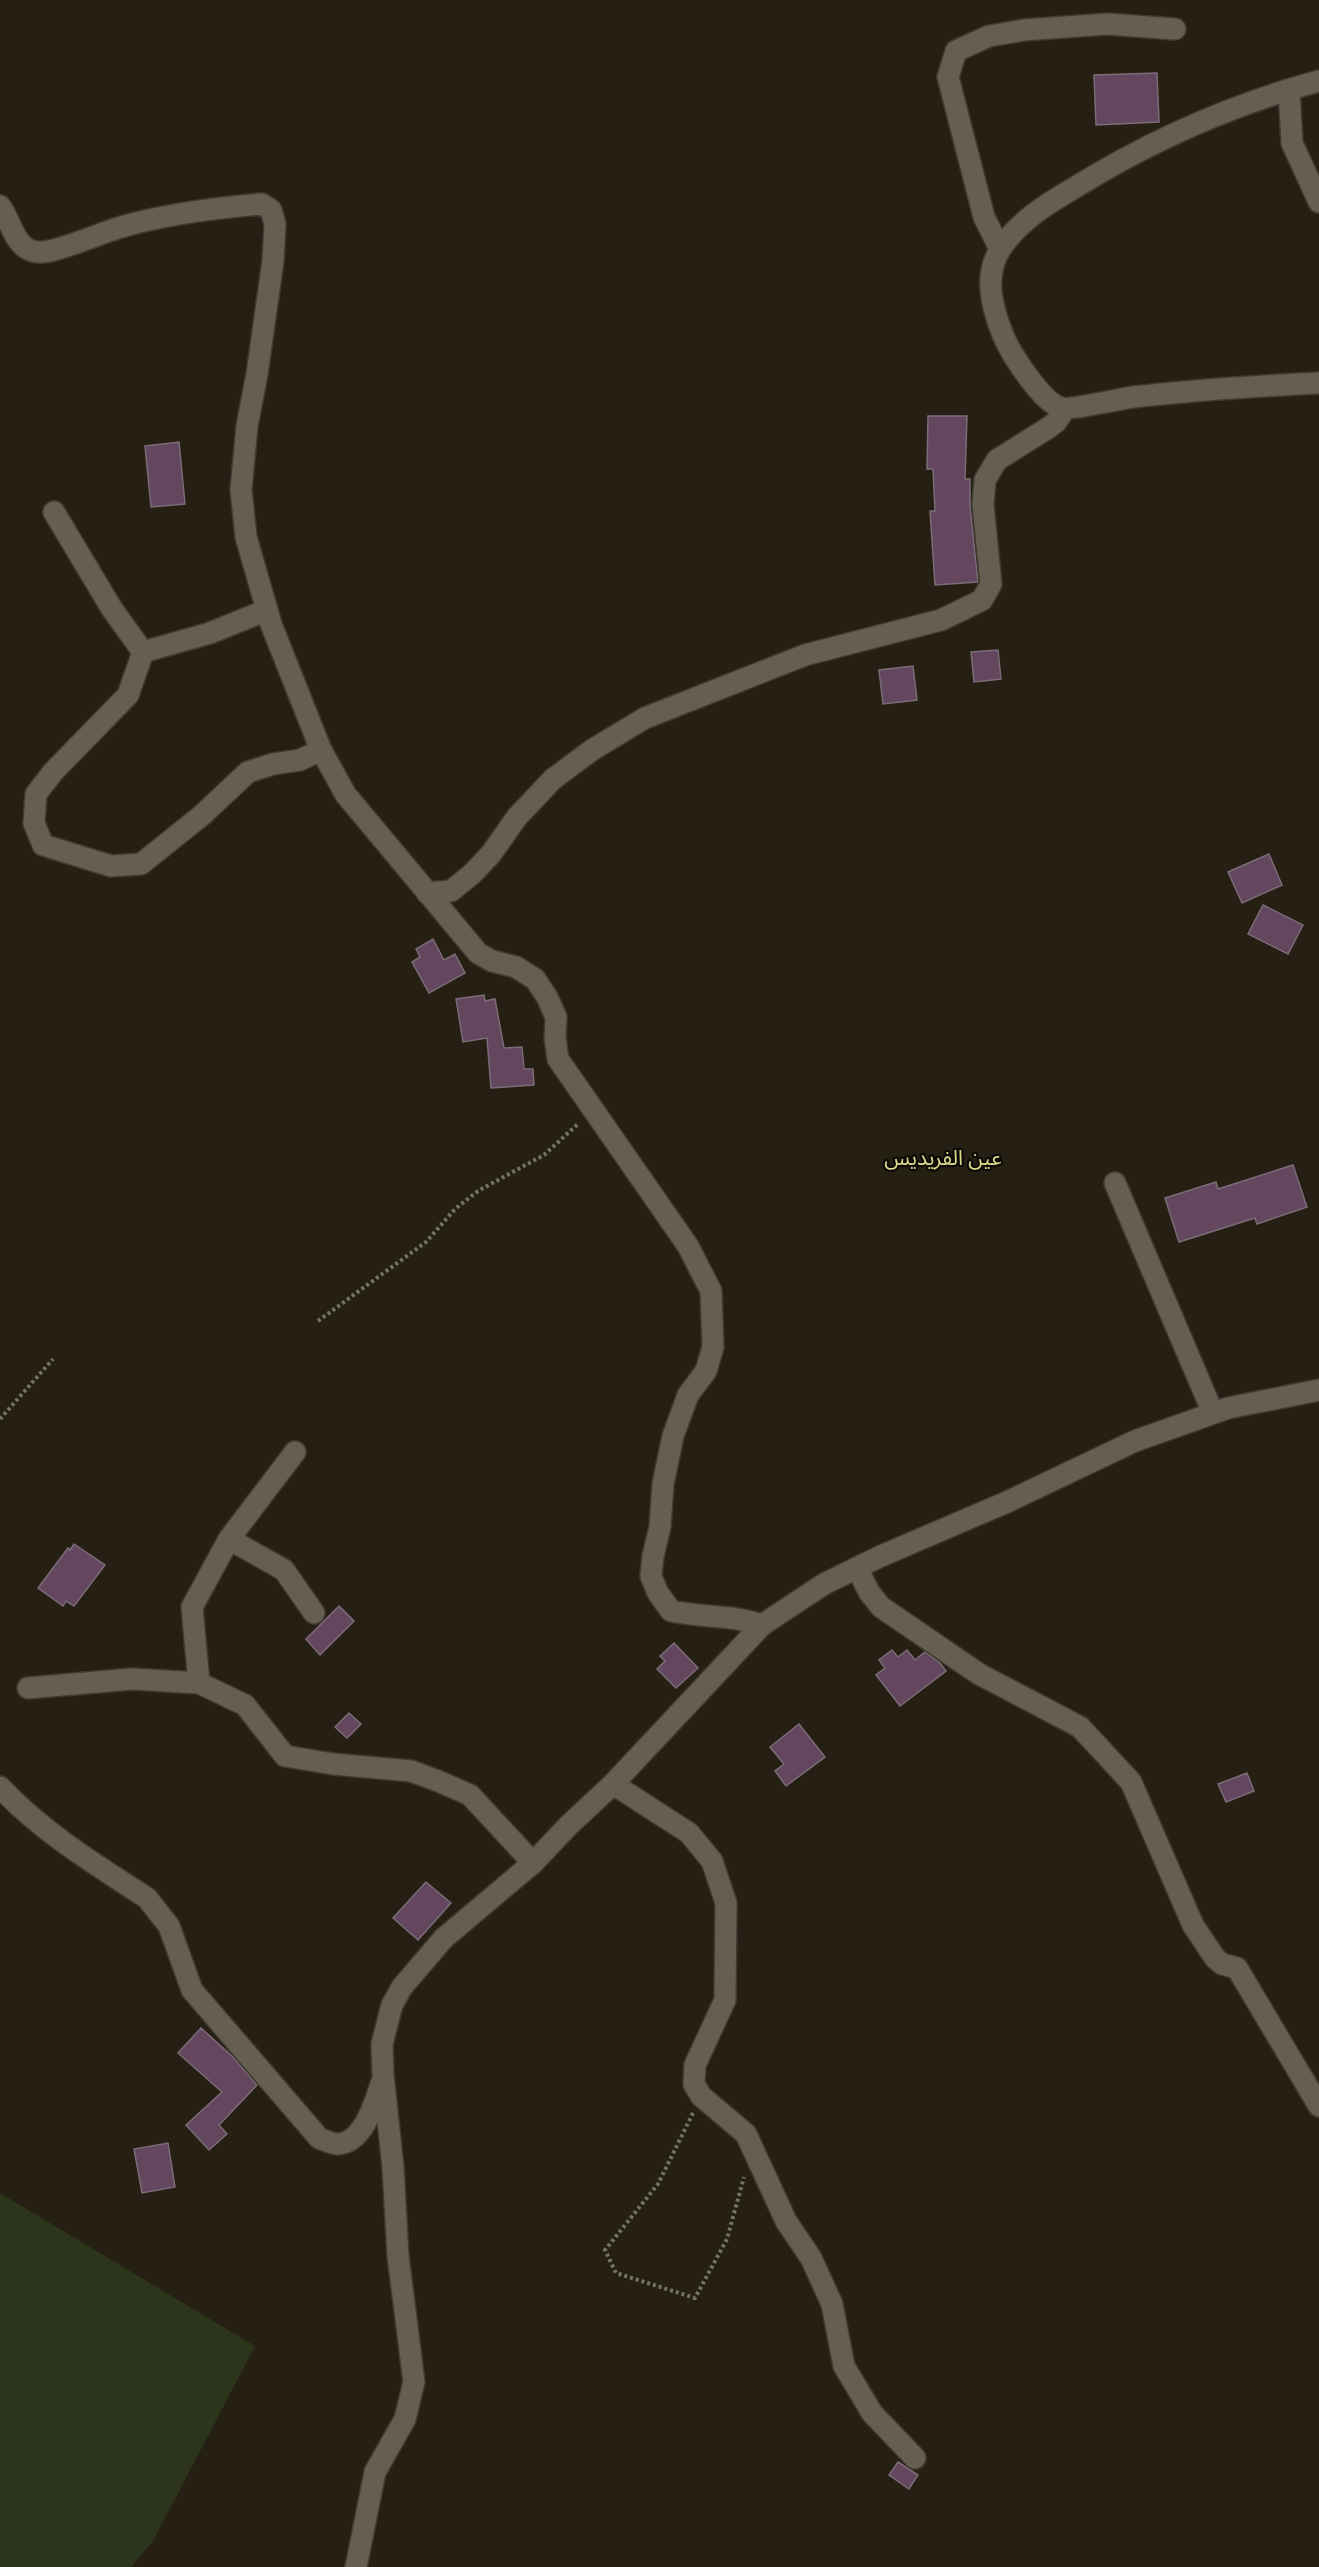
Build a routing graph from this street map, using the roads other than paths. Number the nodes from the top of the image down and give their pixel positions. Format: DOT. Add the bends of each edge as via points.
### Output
graph roads {
  1 [pos="1175,29"];
  2 [pos="1319,81"];
  3 [pos="1289,90"];
  4 [pos="1319,202"];
  5 [pos="0,206"];
  6 [pos="1000,249"];
  7 [pos="1319,383"];
  8 [pos="1065,409"];
  9 [pos="54,512"];
  10 [pos="267,610"];
  11 [pos="143,652"];
  12 [pos="321,750"];
  13 [pos="428,893"];
  14 [pos="1115,1183"];
  15 [pos="1319,1390"];
  16 [pos="1213,1413"];
  17 [pos="296,1452"];
  18 [pos="229,1539"];
  19 [pos="857,1568"];
  20 [pos="314,1613"];
  21 [pos="762,1625"];
  22 [pos="199,1683"];
  23 [pos="28,1688"];
  24 [pos="613,1784"];
  25 [pos="0,1787"];
  26 [pos="533,1863"];
  27 [pos="383,2074"];
  28 [pos="1319,2106"];
  29 [pos="915,2458"];
  30 [pos="356,2567"];
  1 -- 6 [label="street" via="1107,24 1024,30 989,36 956,51 948,77 984,217"];
  2 -- 3 [label="street"];
  3 -- 4 [label="street" via="1292,143"];
  3 -- 6 [label="street" via="1194,124 1095,175 1041,208"];
  5 -- 10 [label="street" via="15,235 26,248 36,252 193,212 262,204 271,210 275,224 273,261 241,490 246,537"];
  6 -- 8 [label="street" via="990,279 992,301 1008,347 1048,400"];
  7 -- 8 [label="street" via="1180,392"];
  8 -- 13 [label="street" via="1048,428 997,460 985,480 983,505 991,584 982,600 941,620 805,655 645,718 553,779 491,854 451,891"];
  9 -- 11 [label="street" via="112,609"];
  10 -- 11 [label="street" via="210,633"];
  10 -- 12 [label="street"];
  11 -- 12 [label="street" via="128,695 36,794 34,824 43,845 111,866 141,864 248,772 300,760"];
  12 -- 13 [label="street" via="346,795"];
  13 -- 21 [label="street" via="478,953 516,967 535,979 556,1017 558,1059 688,1246 711,1291 713,1347 706,1371 688,1395 673,1436 651,1576 671,1611 742,1618"];
  14 -- 16 [label="street"];
  15 -- 16 [label="street"];
  16 -- 19 [label="street" via="1135,1441"];
  17 -- 18 [label="street"];
  18 -- 20 [label="street" via="284,1570"];
  18 -- 22 [label="street" via="192,1607"];
  19 -- 21 [label="street" via="824,1584"];
  19 -- 28 [label="street" via="881,1607 979,1674 1080,1727 1119,1767 1131,1782 1193,1925 1215,1958 1237,1968"];
  21 -- 24 [label="street"];
  22 -- 23 [label="street" via="132,1679"];
  22 -- 26 [label="street" via="245,1705 285,1756 411,1771 470,1795"];
  24 -- 26 [label="street"];
  24 -- 29 [label="street" via="689,1833 712,1861 726,1903 725,2000 695,2065 694,2084 701,2096 746,2134 786,2221 812,2258 832,2304 844,2366 872,2413"];
  25 -- 27 [label="street" via="66,1845 147,1898 157,1909 169,1926 192,1990 319,2138 338,2144 353,2139 372,2112"];
  26 -- 27 [label="street" via="444,1938 402,1987 387,2018 382,2044"];
  27 -- 30 [label="street" via="398,2256 414,2382 405,2418 375,2472"];
}
